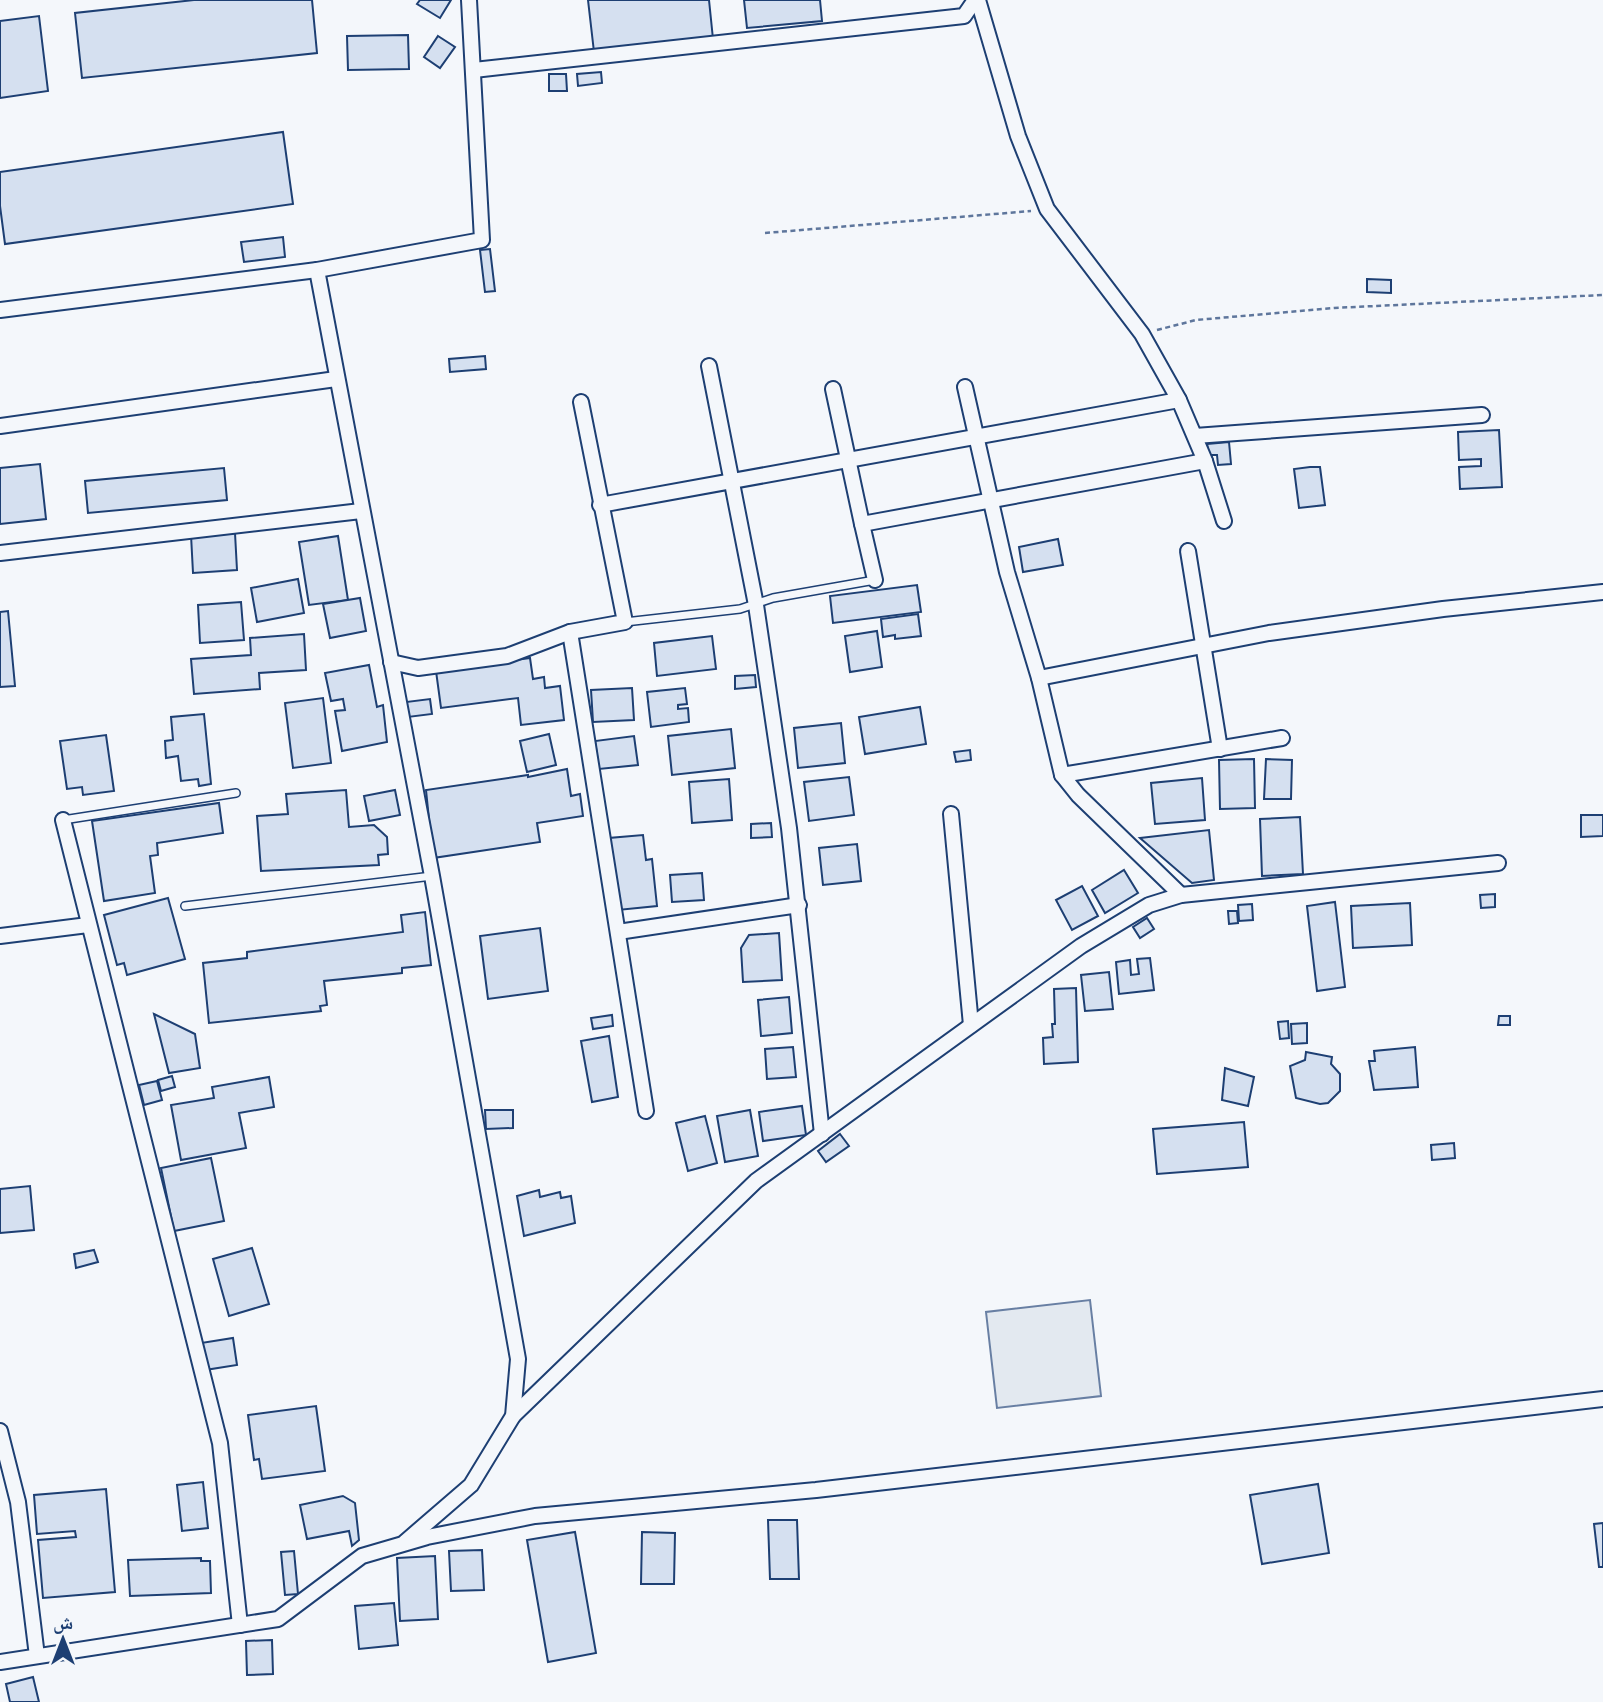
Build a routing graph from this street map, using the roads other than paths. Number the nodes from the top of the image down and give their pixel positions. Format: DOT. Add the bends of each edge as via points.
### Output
graph roads {
  1 [pos="469,0"];
  2 [pos="976,0"];
  3 [pos="474,70"];
  4 [pos="317,270"];
  5 [pos="0,310"];
  6 [pos="709,366"];
  7 [pos="336,379"];
  8 [pos="965,387"];
  9 [pos="833,389"];
  10 [pos="1179,400"];
  11 [pos="581,402"];
  12 [pos="1482,415"];
  13 [pos="0,426"];
  14 [pos="1195,436"];
  15 [pos="977,437"];
  16 [pos="847,460"];
  17 [pos="1205,461"];
  18 [pos="730,481"];
  19 [pos="992,498"];
  20 [pos="600,505"];
  21 [pos="361,511"];
  22 [pos="1224,521"];
  23 [pos="862,524"];
  24 [pos="1188,551"];
  25 [pos="0,553"];
  26 [pos="874,580"];
  27 [pos="1603,592"];
  28 [pos="756,605"];
  29 [pos="625,622"];
  30 [pos="569,632"];
  31 [pos="1203,646"];
  32 [pos="391,662"];
  33 [pos="1039,678"];
  34 [pos="1282,738"];
  35 [pos="1220,749"];
  36 [pos="1062,775"];
  37 [pos="236,793"];
  38 [pos="951,814"];
  39 [pos="63,820"];
  40 [pos="1498,863"];
  41 [pos="432,876"];
  42 [pos="1181,895"];
  43 [pos="799,905"];
  44 [pos="185,906"];
  45 [pos="88,925"];
  46 [pos="618,932"];
  47 [pos="0,936"];
  48 [pos="971,1025"];
  49 [pos="646,1111"];
  50 [pos="822,1134"];
  51 [pos="1603,1399"];
  52 [pos="513,1416"];
  53 [pos="0,1431"];
  54 [pos="401,1545"];
  55 [pos="240,1625"];
  56 [pos="37,1656"];
  57 [pos="0,1662"];
  1 -- 3 [label="street"];
  2 -- 3 [label="street" via="964,16"];
  2 -- 10 [label="street" via="1018,136 1047,209 1142,334"];
  3 -- 4 [label="street" via="482,240"];
  4 -- 5 [label="street"];
  4 -- 7 [label="street"];
  6 -- 18 [label="street"];
  7 -- 13 [label="street"];
  7 -- 21 [label="street"];
  8 -- 15 [label="street"];
  9 -- 16 [label="street"];
  10 -- 14 [label="street"];
  10 -- 15 [label="street"];
  11 -- 20 [label="street"];
  12 -- 14 [label="street"];
  14 -- 17 [label="street"];
  15 -- 16 [label="street"];
  15 -- 19 [label="street"];
  16 -- 18 [label="street"];
  16 -- 23 [label="street"];
  17 -- 19 [label="street"];
  17 -- 22 [label="street"];
  18 -- 20 [label="street"];
  18 -- 28 [label="street"];
  19 -- 23 [label="street"];
  19 -- 33 [label="street" via="1007,572"];
  20 -- 29 [label="street"];
  21 -- 25 [label="street"];
  21 -- 32 [label="street"];
  23 -- 26 [label="street"];
  24 -- 31 [label="street"];
  26 -- 28 [label="lane"];
  27 -- 31 [label="street" via="1443,609"];
  28 -- 29 [label="lane"];
  28 -- 43 [label="street"];
  29 -- 30 [label="street"];
  30 -- 32 [label="street" via="507,656 418,668"];
  30 -- 46 [label="street"];
  31 -- 33 [label="street"];
  31 -- 35 [label="street"];
  32 -- 41 [label="street"];
  33 -- 36 [label="street"];
  34 -- 35 [label="street"];
  35 -- 36 [label="street"];
  36 -- 42 [label="street"];
  37 -- 39 [label="lane"];
  38 -- 48 [label="street"];
  39 -- 45 [label="street"];
  40 -- 42 [label="street"];
  41 -- 44 [label="lane"];
  41 -- 52 [label="street" via="517,1359"];
  42 -- 48 [label="street" via="1149,905 1081,946"];
  43 -- 46 [label="street"];
  43 -- 50 [label="street"];
  45 -- 47 [label="street"];
  45 -- 55 [label="street" via="219,1443"];
  46 -- 49 [label="street"];
  48 -- 50 [label="street"];
  50 -- 52 [label="street" via="756,1181"];
  51 -- 54 [label="street" via="843,1487 535,1516"];
  52 -- 54 [label="street" via="471,1485"];
  53 -- 56 [label="street" via="18,1502"];
  54 -- 55 [label="street" via="362,1556 278,1619"];
  55 -- 56 [label="street"];
  56 -- 57 [label="street"];
}
